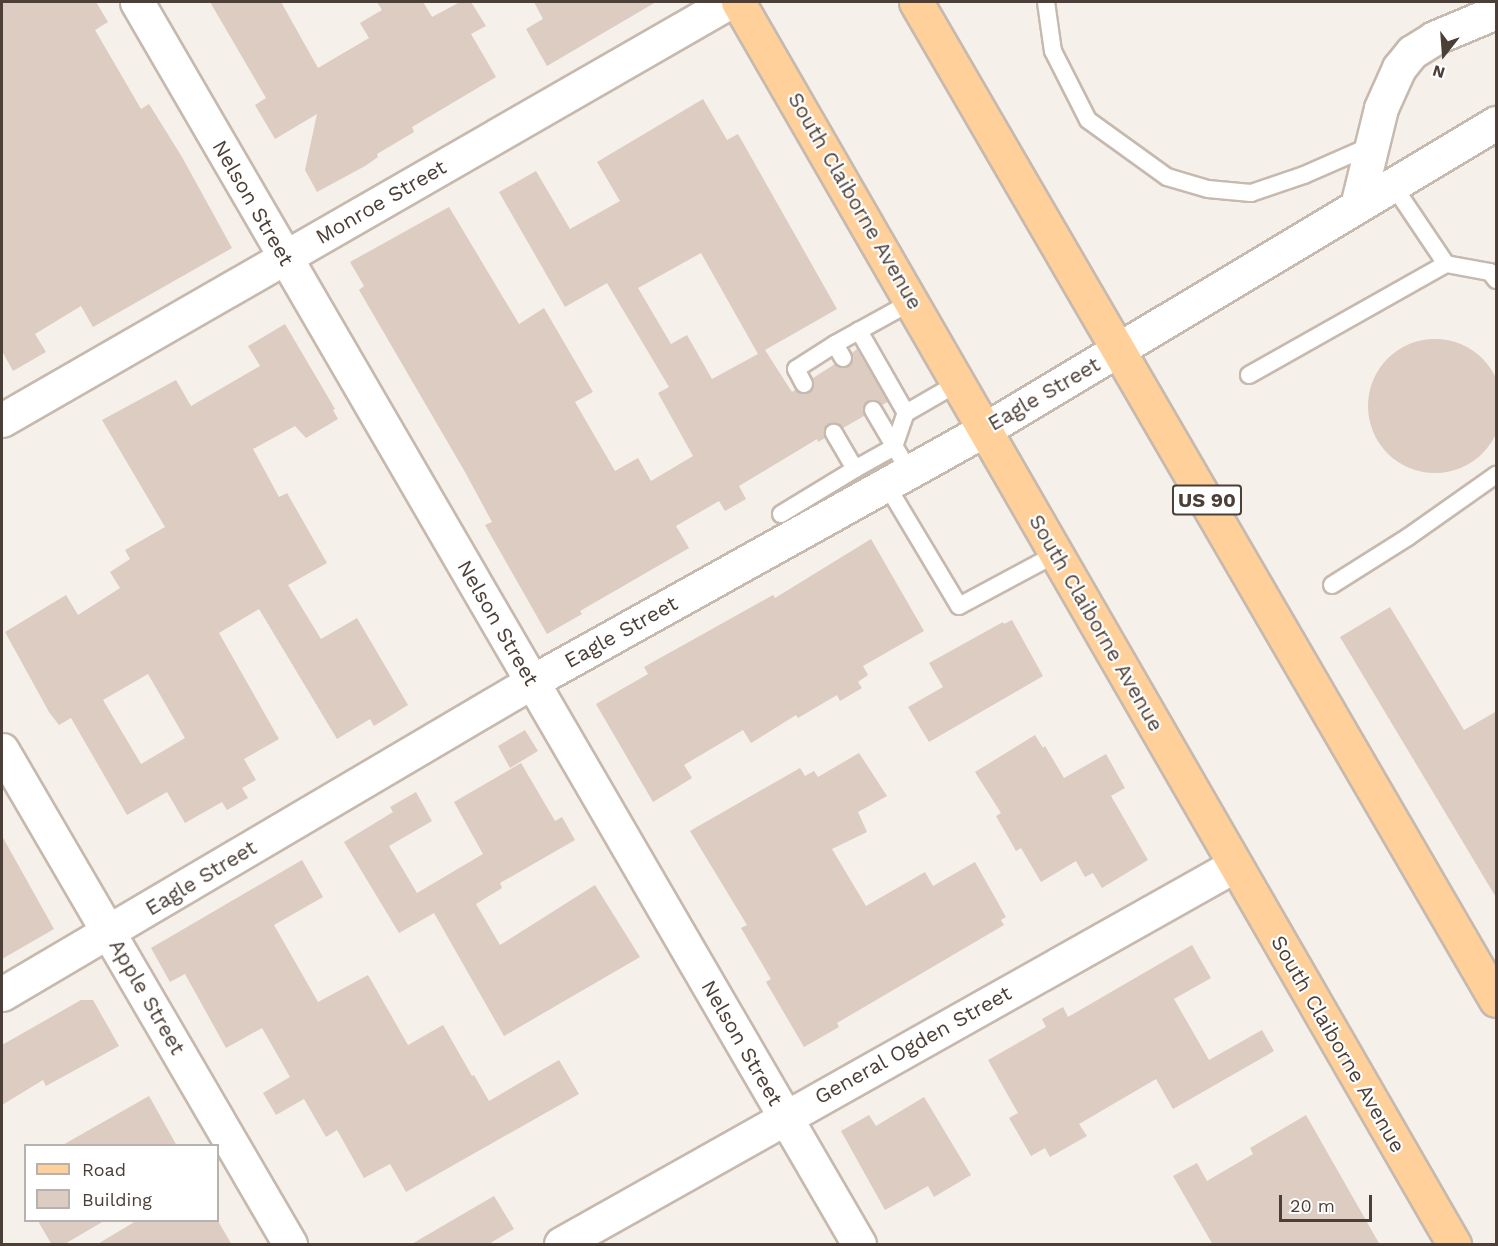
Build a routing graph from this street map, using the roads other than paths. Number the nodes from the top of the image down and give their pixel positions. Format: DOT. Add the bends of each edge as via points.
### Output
graph roads {
  1 [pos="137,2"];
  2 [pos="729,2"];
  3 [pos="738,2"];
  4 [pos="916,2"];
  5 [pos="1046,2"];
  6 [pos="1497,12"];
  7 [pos="1497,123"];
  8 [pos="1370,146"];
  9 [pos="1393,184"];
  10 [pos="1356,206"];
  11 [pos="284,258"];
  12 [pos="1446,264"];
  13 [pos="1497,280"];
  14 [pos="913,302"];
  15 [pos="859,331"];
  16 [pos="1120,350"];
  17 [pos="1249,375"];
  18 [pos="958,383"];
  19 [pos="804,384"];
  20 [pos="873,410"];
  21 [pos="906,413"];
  22 [pos="2,420"];
  23 [pos="984,430"];
  24 [pos="834,433"];
  25 [pos="896,467"];
  26 [pos="855,469"];
  27 [pos="1497,475"];
  28 [pos="814,509"];
  29 [pos="781,514"];
  30 [pos="1056,554"];
  31 [pos="1332,585"];
  32 [pos="533,681"];
  33 [pos="2,750"];
  34 [pos="1235,865"];
  35 [pos="109,932"];
  36 [pos="2,994"];
  37 [pos="1497,1000"];
  38 [pos="785,1116"];
  39 [pos="290,1245"];
  40 [pos="561,1245"];
  41 [pos="859,1245"];
  42 [pos="1454,1245"];
  1 -- 11 [label="street, Nelson Street"];
  2 -- 11 [label="street, Monroe Street"];
  3 -- 14 [label="main road, South Claiborne Avenue"];
  4 -- 16 [label="main road, US 90"];
  5 -- 8 [label="lane" via="1053,51 1088,120 1167,177 1208,189 1251,193"];
  6 -- 8 [label="street" via="1434,38 1412,52 1394,78"];
  7 -- 9 [label="street, Eagle Street"];
  8 -- 10 [label="street"];
  9 -- 10 [label="street, Eagle Street"];
  9 -- 12 [label="lane"];
  10 -- 16 [label="street, Eagle Street"];
  11 -- 22 [label="street, Monroe Street"];
  11 -- 32 [label="street, Nelson Street"];
  12 -- 13 [label="lane" via="1490,272"];
  12 -- 17 [label="lane"];
  14 -- 15 [label="lane"];
  14 -- 18 [label="main road, South Claiborne Avenue"];
  15 -- 19 [label="lane" via="839,351 796,369"];
  15 -- 21 [label="lane"];
  16 -- 23 [label="street, Eagle Street"];
  16 -- 37 [label="main road, US 90"];
  18 -- 21 [label="lane"];
  18 -- 23 [label="main road, South Claiborne Avenue"];
  20 -- 25 [label="lane"];
  21 -- 25 [label="lane"];
  23 -- 25 [label="street, Eagle Street"];
  23 -- 30 [label="main road, South Claiborne Avenue"];
  24 -- 26 [label="lane"];
  25 -- 26 [label="lane"];
  25 -- 28 [label="street, Eagle Street"];
  25 -- 30 [label="lane" via="960,606"];
  26 -- 28 [label="lane"];
  27 -- 31 [label="lane"];
  28 -- 29 [label="lane"];
  28 -- 32 [label="street, Eagle Street"];
  30 -- 34 [label="main road, South Claiborne Avenue"];
  32 -- 35 [label="street, Eagle Street"];
  32 -- 38 [label="street, Nelson Street"];
  33 -- 35 [label="street, Apple Street"];
  34 -- 38 [label="street, General Ogden Street"];
  34 -- 42 [label="main road, South Claiborne Avenue"];
  35 -- 36 [label="street, Eagle Street"];
  35 -- 39 [label="street, Apple Street"];
  38 -- 40 [label="street, General Ogden Street"];
  38 -- 41 [label="street, Nelson Street"];
}
